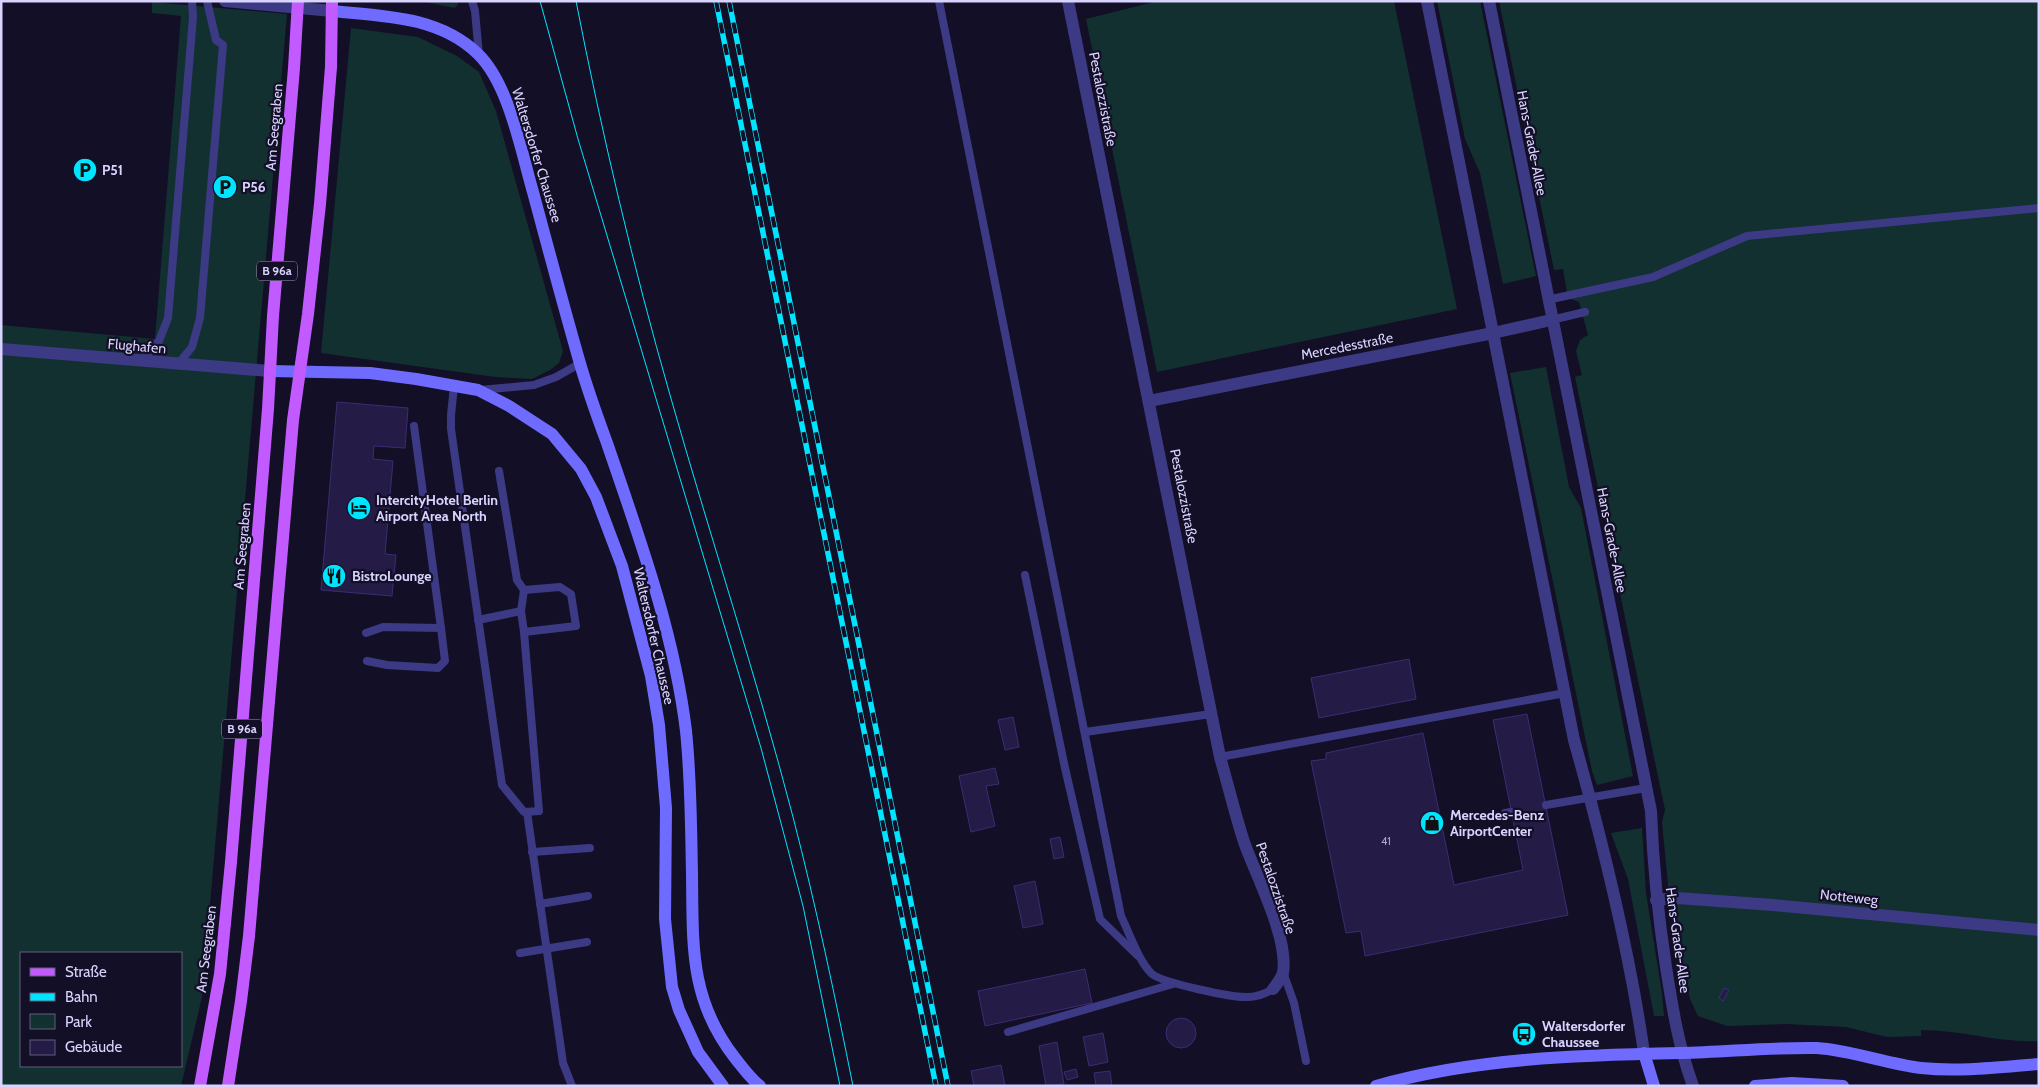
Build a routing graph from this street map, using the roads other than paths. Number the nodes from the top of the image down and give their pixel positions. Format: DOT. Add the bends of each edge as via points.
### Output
graph roads {
  1 [pos="192,1"];
  2 [pos="207,1"];
  3 [pos="225,1"];
  4 [pos="472,1"];
  5 [pos="939,1"];
  6 [pos="1068,1"];
  7 [pos="1427,1"];
  8 [pos="1488,1"];
  9 [pos="298,4"];
  10 [pos="332,6"];
  11 [pos="479,55"];
  12 [pos="2039,208"];
  13 [pos="1547,300"];
  14 [pos="1584,312"];
  15 [pos="1551,320"];
  16 [pos="1493,333"];
  17 [pos="1,349"];
  18 [pos="141,361"];
  19 [pos="178,364"];
  20 [pos="579,364"];
  21 [pos="270,371"];
  22 [pos="299,372"];
  23 [pos="454,386"];
  24 [pos="478,390"];
  25 [pos="1150,401"];
  26 [pos="414,426"];
  27 [pos="499,471"];
  28 [pos="1024,575"];
  29 [pos="524,590"];
  30 [pos="521,611"];
  31 [pos="478,620"];
  32 [pos="441,628"];
  33 [pos="366,632"];
  34 [pos="524,632"];
  35 [pos="367,661"];
  36 [pos="1565,693"];
  37 [pos="1212,714"];
  38 [pos="1085,732"];
  39 [pos="1220,757"];
  40 [pos="1646,788"];
  41 [pos="1590,797"];
  42 [pos="1546,805"];
  43 [pos="527,812"];
  44 [pos="590,848"];
  45 [pos="532,852"];
  46 [pos="588,896"];
  47 [pos="1656,900"];
  48 [pos="540,904"];
  49 [pos="2039,930"];
  50 [pos="587,942"];
  51 [pos="546,949"];
  52 [pos="520,953"];
  53 [pos="1142,960"];
  54 [pos="1283,972"];
  55 [pos="1175,984"];
  56 [pos="1274,989"];
  57 [pos="1008,1032"];
  58 [pos="1644,1053"];
  59 [pos="1681,1053"];
  60 [pos="1306,1061"];
  61 [pos="2039,1064"];
  62 [pos="200,1086"];
  63 [pos="228,1086"];
  64 [pos="572,1086"];
  65 [pos="723,1086"];
  66 [pos="760,1086"];
  67 [pos="1376,1086"];
  68 [pos="1654,1086"];
  69 [pos="1693,1086"];
  70 [pos="1755,1086"];
  71 [pos="1843,1086"];
  1 -- 18 [label="lane" via="168,318 159,342"];
  2 -- 19 [label="lane" via="216,40 223,45 200,318 192,347"];
  3 -- 9 [label="street"];
  4 -- 11 [label="lane"];
  5 -- 38 [label="lane"];
  6 -- 25 [label="street, Pestalozzistraße"];
  7 -- 16 [label="street"];
  8 -- 13 [label="street, Hans-Grade-Allee"];
  9 -- 10 [label="street"];
  9 -- 21 [label="main road, Am Seegraben / B 96a"];
  10 -- 11 [label="main road, Waltersdorfer Chaussee" via="425,23 455,37"];
  10 -- 22 [label="main road, B 96a" via="331,67 320,204"];
  11 -- 20 [label="main road, Waltersdorfer Chaussee" via="498,80 518,138"];
  12 -- 13 [label="lane" via="1746,236 1653,277"];
  13 -- 15 [label="street, Hans-Grade-Allee"];
  14 -- 15 [label="lane"];
  15 -- 16 [label="street, Mercedesstraße"];
  15 -- 40 [label="street, Hans-Grade-Allee"];
  16 -- 25 [label="street, Mercedesstraße"];
  16 -- 36 [label="street"];
  17 -- 18 [label="street, Flughafen"];
  18 -- 19 [label="street, Flughafen"];
  19 -- 21 [label="street, Flughafen"];
  20 -- 24 [label="lane, Waltersdorfer Chaussee" via="534,385"];
  20 -- 66 [label="main road, Waltersdorfer Chaussee" via="647,559 676,674 686,729 691,785 692,930 699,988 721,1040"];
  21 -- 22 [label="main road, Waltersdorfer Chaussee"];
  21 -- 62 [label="main road, Am Seegraben / B 96a" via="220,974"];
  22 -- 23 [label="main road, Waltersdorfer Chaussee" via="370,374"];
  22 -- 63 [label="main road, B 96a" via="292,420 249,936"];
  23 -- 24 [label="main road, Waltersdorfer Chaussee"];
  23 -- 31 [label="lane" via="451,429"];
  24 -- 65 [label="main road, Waltersdorfer Chaussee" via="538,423 562,445 581,469 596,497 622,566 651,676 659,725 666,808 666,919 672,987 698,1052"];
  25 -- 37 [label="street, Pestalozzistraße"];
  26 -- 32 [label="lane"];
  27 -- 29 [label="lane" via="517,580"];
  28 -- 53 [label="lane" via="1100,919"];
  29 -- 30 [label="lane"];
  29 -- 34 [label="lane" via="560,587 571,594 576,626"];
  30 -- 31 [label="lane"];
  30 -- 34 [label="lane"];
  31 -- 43 [label="lane" via="502,785"];
  32 -- 33 [label="lane" via="383,627"];
  32 -- 35 [label="lane" via="444,661 438,668"];
  34 -- 43 [label="lane" via="539,810"];
  36 -- 39 [label="lane"];
  36 -- 41 [label="street"];
  37 -- 38 [label="lane"];
  37 -- 39 [label="street, Pestalozzistraße"];
  38 -- 53 [label="lane" via="1121,916"];
  39 -- 54 [label="street, Pestalozzistraße" via="1244,842 1271,908 1281,947"];
  40 -- 41 [label="lane"];
  40 -- 47 [label="street, Hans-Grade-Allee" via="1651,811"];
  41 -- 42 [label="lane"];
  41 -- 58 [label="street" via="1612,880"];
  43 -- 45 [label="lane"];
  44 -- 45 [label="lane"];
  45 -- 48 [label="lane"];
  46 -- 48 [label="lane"];
  47 -- 49 [label="street, Notteweg" via="1677,898 1773,905"];
  47 -- 59 [label="street, Hans-Grade-Allee"];
  48 -- 51 [label="lane"];
  50 -- 51 [label="lane"];
  51 -- 52 [label="lane"];
  51 -- 64 [label="lane" via="563,1063"];
  53 -- 55 [label="lane" via="1152,973"];
  54 -- 56 [label="street"];
  54 -- 60 [label="lane" via="1294,1002"];
  55 -- 56 [label="lane" via="1247,997 1263,995"];
  55 -- 57 [label="lane"];
  58 -- 59 [label="main road"];
  58 -- 67 [label="main road" via="1532,1059 1466,1067 1416,1074"];
  58 -- 68 [label="main road"];
  59 -- 61 [label="main road" via="1818,1048 1920,1068"];
  59 -- 69 [label="street, Hans-Grade-Allee"];
  70 -- 71 [label="main road" via="1792,1083"];
}
